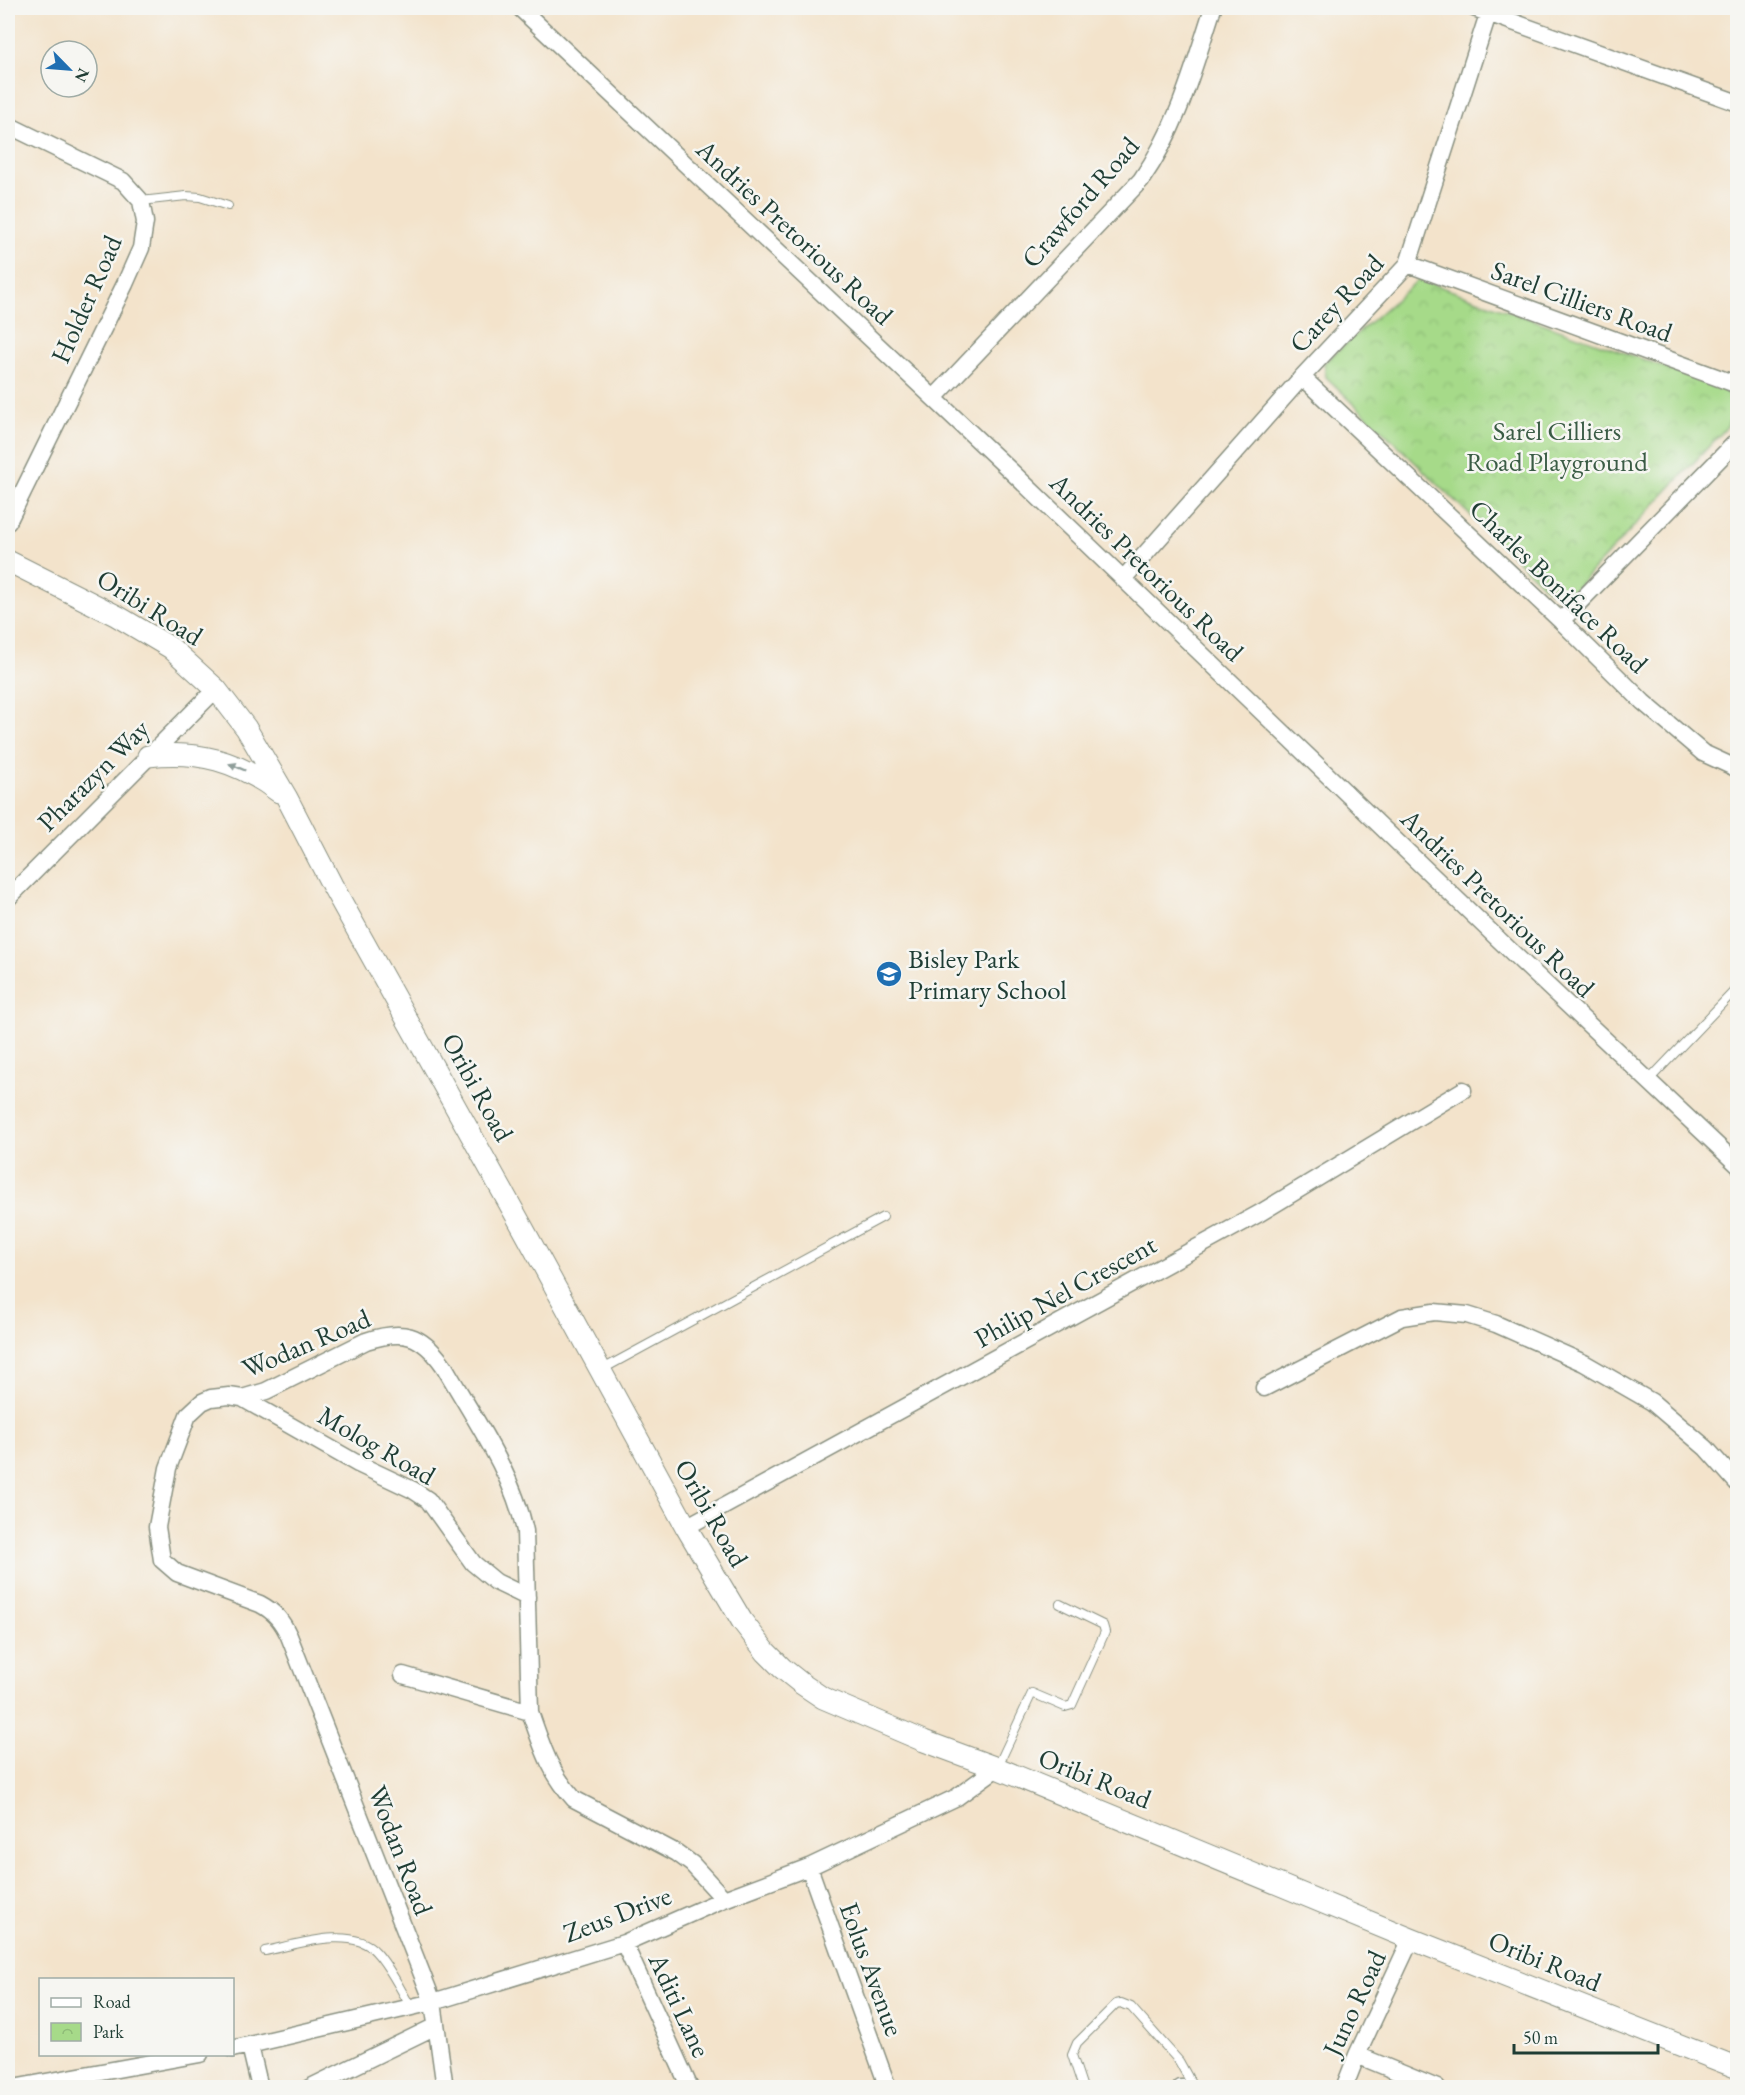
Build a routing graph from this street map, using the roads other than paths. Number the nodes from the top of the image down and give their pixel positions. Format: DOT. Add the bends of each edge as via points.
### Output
graph roads {
  1 [pos="520,8"];
  2 [pos="1213,8"];
  3 [pos="1484,9"];
  4 [pos="1737,103"];
  5 [pos="8,125"];
  6 [pos="141,201"];
  7 [pos="228,206"];
  8 [pos="1408,264"];
  9 [pos="1302,378"];
  10 [pos="1737,386"];
  11 [pos="934,398"];
  12 [pos="1737,440"];
  13 [pos="8,522"];
  14 [pos="8,561"];
  15 [pos="1123,579"];
  16 [pos="1561,621"];
  17 [pos="216,688"];
  18 [pos="148,756"];
  19 [pos="1737,769"];
  20 [pos="287,798"];
  21 [pos="8,898"];
  22 [pos="1737,987"];
  23 [pos="1648,1081"];
  24 [pos="1463,1090"];
  25 [pos="1737,1166"];
  26 [pos="883,1217"];
  27 [pos="601,1371"];
  28 [pos="1264,1388"];
  29 [pos="242,1398"];
  30 [pos="1737,1484"];
  31 [pos="686,1527"];
  32 [pos="527,1597"];
  33 [pos="1060,1604"];
  34 [pos="403,1675"];
  35 [pos="530,1712"];
  36 [pos="997,1768"];
  37 [pos="809,1867"];
  38 [pos="724,1899"];
  39 [pos="1411,1939"];
  40 [pos="624,1943"];
  41 [pos="265,1951"];
  42 [pos="433,2002"];
  43 [pos="411,2007"];
  44 [pos="436,2026"];
  45 [pos="250,2046"];
  46 [pos="234,2049"];
  47 [pos="1357,2055"];
  48 [pos="195,2056"];
  49 [pos="1737,2068"];
  50 [pos="58,2083"];
  51 [pos="13,2088"];
  52 [pos="260,2088"];
  53 [pos="309,2088"];
  54 [pos="445,2088"];
  55 [pos="690,2088"];
  56 [pos="888,2088"];
  57 [pos="1083,2088"];
  58 [pos="1194,2088"];
  59 [pos="1344,2088"];
  60 [pos="1437,2088"];
  1 -- 11 [label="street, Andries Pretorious Road"];
  2 -- 11 [label="street, Crawford Road" via="1172,126 1141,180"];
  3 -- 4 [label="street"];
  3 -- 8 [label="street, Carey Road"];
  5 -- 6 [label="street" via="123,181"];
  6 -- 7 [label="lane" via="186,196"];
  6 -- 13 [label="street, Holder Road" via="145,222 141,248"];
  8 -- 9 [label="street, Carey Road"];
  8 -- 10 [label="street, Sarel Cilliers Road"];
  9 -- 15 [label="street, Carey Road"];
  9 -- 16 [label="street, Charles Boniface Road"];
  11 -- 15 [label="street, Andries Pretorious Road"];
  12 -- 16 [label="street"];
  14 -- 17 [label="street, Oribi Road" via="154,637"];
  15 -- 23 [label="street, Andries Pretorious Road"];
  16 -- 19 [label="street, Charles Boniface Road" via="1703,753"];
  17 -- 18 [label="street, Pharazyn Way"];
  17 -- 20 [label="street, Oribi Road" via="246,728"];
  20 -- 18 [label="street, one-way" via="249,772 213,759 175,753"];
  18 -- 21 [label="street, Pharazyn Way"];
  20 -- 27 [label="street, Oribi Road"];
  22 -- 23 [label="lane"];
  23 -- 25 [label="street, Andries Pretorious Road"];
  24 -- 31 [label="street, Philip Nel Crescent" via="1260,1213"];
  26 -- 27 [label="lane"];
  27 -- 31 [label="street, Oribi Road"];
  28 -- 30 [label="street" via="1401,1317 1434,1312 1467,1315 1584,1363 1652,1402 1706,1448"];
  29 -- 32 [label="street, Molog Road" via="428,1500 473,1563 496,1582"];
  29 -- 32 [label="street, Wodan Road" via="285,1383 366,1341 405,1335 424,1342 444,1366 513,1488 525,1531"];
  29 -- 42 [label="street, Wodan Road" via="212,1398 188,1415 168,1468 157,1527 162,1560 177,1573 260,1604 281,1619"];
  31 -- 36 [label="street, Oribi Road" via="742,1621 766,1652 802,1684 864,1716"];
  32 -- 35 [label="street, Wodan Road"];
  33 -- 36 [label="lane" via="1103,1625 1105,1632 1072,1705 1065,1707 1032,1693"];
  34 -- 35 [label="street"];
  35 -- 38 [label="street, Wodan Road" via="550,1767 574,1799 677,1853"];
  36 -- 37 [label="street, Zeus Drive" via="957,1797"];
  36 -- 39 [label="street, Oribi Road"];
  37 -- 38 [label="street, Zeus Drive"];
  37 -- 56 [label="street, Eolus Avenue"];
  38 -- 40 [label="street, Zeus Drive"];
  39 -- 47 [label="street, Juno Road"];
  39 -- 49 [label="street, Oribi Road"];
  40 -- 42 [label="street, Zeus Drive"];
  40 -- 55 [label="street, Aditi Lane"];
  41 -- 43 [label="lane" via="346,1938 364,1941 376,1952"];
  42 -- 43 [label="street, Zeus Drive"];
  42 -- 44 [label="street, Wodan Road"];
  43 -- 45 [label="street, Zeus Drive"];
  44 -- 53 [label="street"];
  44 -- 54 [label="street, Wodan Road"];
  45 -- 46 [label="street, Zeus Drive"];
  45 -- 52 [label="street"];
  47 -- 59 [label="street, Juno Road"];
  47 -- 60 [label="street"];
  48 -- 50 [label="street"];
  50 -- 51 [label="street"];
  57 -- 58 [label="lane" via="1072,2055 1077,2043 1121,2003 1131,2007 1179,2061"];
}
